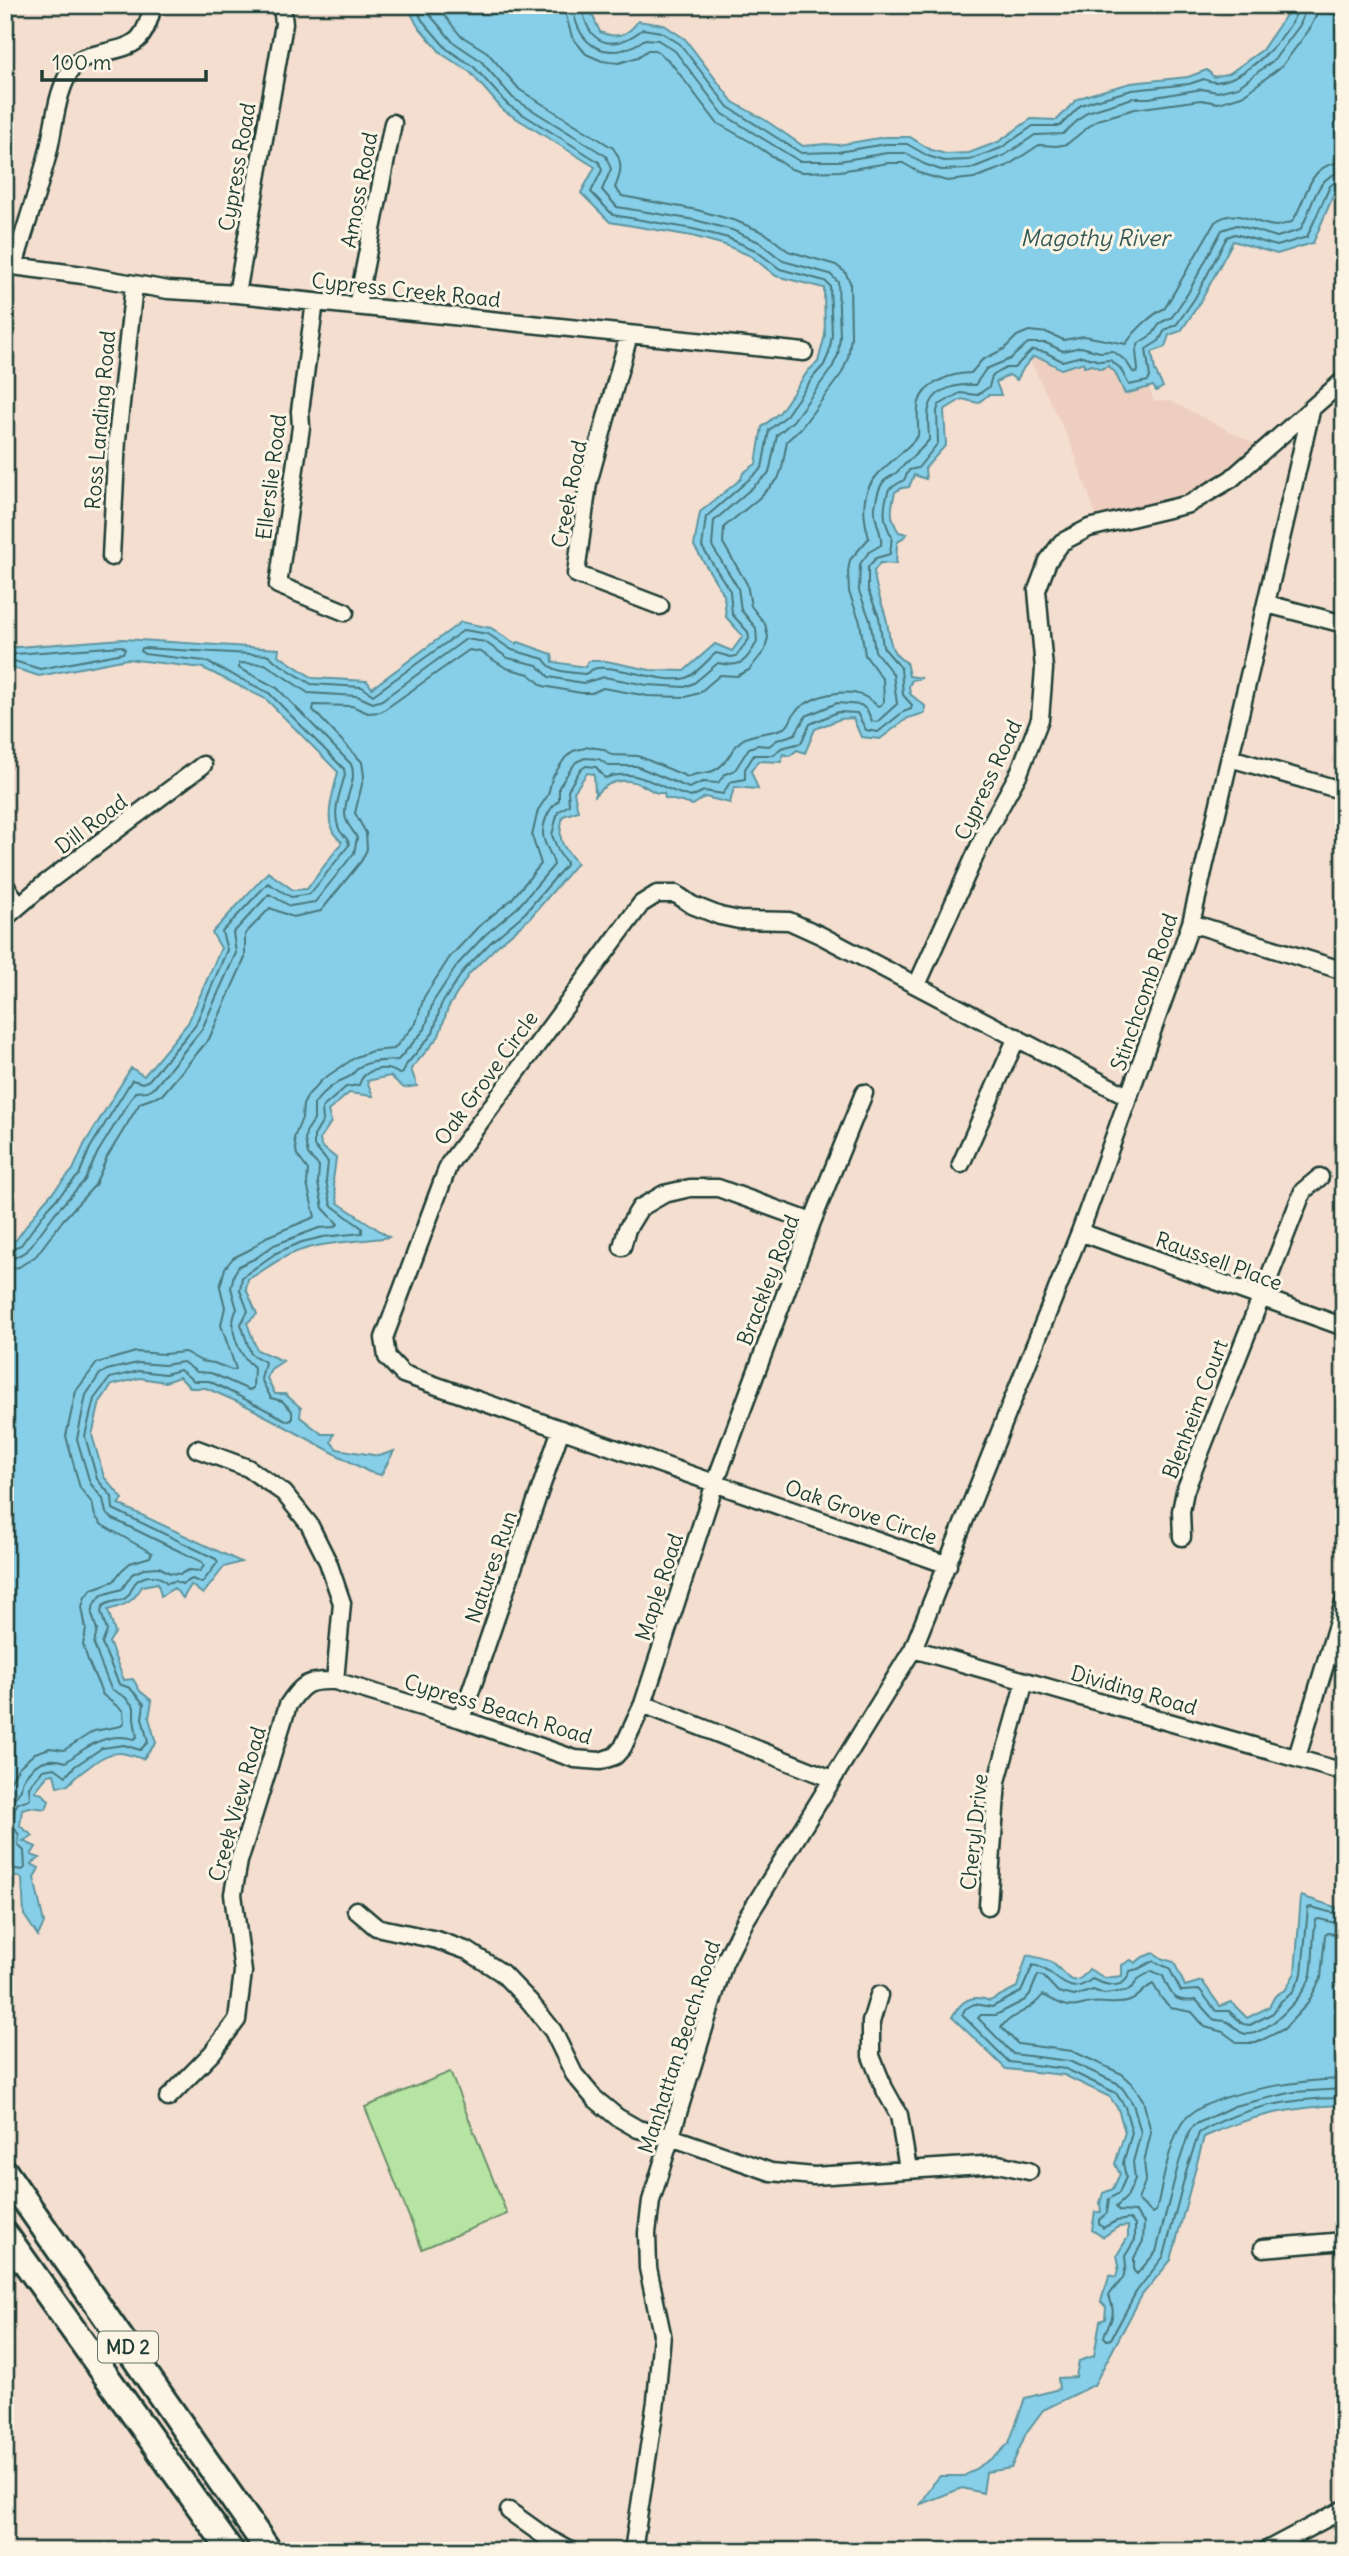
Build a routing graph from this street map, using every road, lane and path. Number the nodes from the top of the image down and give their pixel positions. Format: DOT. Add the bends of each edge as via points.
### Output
graph roads {
  1 [pos="153,5"];
  2 [pos="282,5"];
  3 [pos="393,123"];
  4 [pos="10,265"];
  5 [pos="134,286"];
  6 [pos="237,294"];
  7 [pos="316,302"];
  8 [pos="357,306"];
  9 [pos="629,335"];
  10 [pos="804,352"];
  11 [pos="1344,380"];
  12 [pos="1311,411"];
  13 [pos="111,557"];
  14 [pos="1267,604"];
  15 [pos="660,606"];
  16 [pos="345,612"];
  17 [pos="1344,624"];
  18 [pos="1230,758"];
  19 [pos="203,765"];
  20 [pos="1344,790"];
  21 [pos="5,885"];
  22 [pos="19,905"];
  23 [pos="5,918"];
  24 [pos="1191,923"];
  25 [pos="1344,971"];
  26 [pos="917,985"];
  27 [pos="1017,1037"];
  28 [pos="864,1093"];
  29 [pos="1129,1097"];
  30 [pos="961,1164"];
  31 [pos="1320,1177"];
  32 [pos="812,1222"];
  33 [pos="1080,1232"];
  34 [pos="622,1247"];
  35 [pos="1259,1298"];
  36 [pos="1344,1327"];
  37 [pos="561,1429"];
  38 [pos="197,1449"];
  39 [pos="715,1483"];
  40 [pos="1182,1536"];
  41 [pos="948,1565"];
  42 [pos="1344,1602"];
  43 [pos="913,1649"];
  44 [pos="335,1681"];
  45 [pos="1025,1681"];
  46 [pos="643,1704"];
  47 [pos="288,1705"];
  48 [pos="461,1719"];
  49 [pos="1297,1758"];
  50 [pos="1344,1772"];
  51 [pos="832,1779"];
  52 [pos="988,1906"];
  53 [pos="356,1910"];
  54 [pos="879,1995"];
  55 [pos="168,2098"];
  56 [pos="671,2137"];
  57 [pos="908,2169"];
  58 [pos="1028,2171"];
  59 [pos="5,2172"];
  60 [pos="5,2234"];
  61 [pos="1344,2241"];
  62 [pos="1263,2248"];
  63 [pos="1344,2509"];
  64 [pos="509,2511"];
  65 [pos="250,2522"];
  66 [pos="228,2545"];
  67 [pos="269,2551"];
  68 [pos="571,2551"];
  69 [pos="633,2551"];
  70 [pos="1265,2551"];
  1 -- 4 [label="street" via="139,40 79,59 73,66"];
  2 -- 6 [label="street, Cypress Road" via="284,24"];
  3 -- 8 [label="street, Amoss Road"];
  4 -- 5 [label="street, Cypress Creek Road"];
  5 -- 6 [label="street, Cypress Creek Road"];
  5 -- 13 [label="street, Ross Landing Road" via="117,439"];
  6 -- 7 [label="street, Cypress Creek Road"];
  7 -- 8 [label="street, Cypress Creek Road"];
  7 -- 16 [label="street, Ellerslie Road" via="278,585"];
  8 -- 9 [label="street, Cypress Creek Road"];
  9 -- 10 [label="street, Cypress Creek Road"];
  9 -- 15 [label="street, Creek Road" via="588,483 576,574"];
  11 -- 12 [label="street, Cypress Road"];
  12 -- 14 [label="street, Stinchcomb Road"];
  12 -- 26 [label="street, Cypress Road" via="1231,479 1189,503 1089,528 1062,542 1048,561 1037,590 1044,668 1040,719 1019,773 983,838"];
  14 -- 17 [label="street"];
  14 -- 18 [label="street, Stinchcomb Road"];
  18 -- 20 [label="street"];
  18 -- 24 [label="street, Stinchcomb Road"];
  19 -- 22 [label="street, Dill Road"];
  21 -- 22 [label="street"];
  22 -- 23 [label="street, Dill Road"];
  24 -- 25 [label="street"];
  24 -- 29 [label="street, Stinchcomb Road"];
  26 -- 27 [label="street, Oak Grove Circle"];
  26 -- 37 [label="street, Oak Grove Circle" via="789,921 720,916 676,894 657,894 641,904 449,1164 384,1338 387,1357 403,1374"];
  27 -- 29 [label="street, Oak Grove Circle"];
  27 -- 30 [label="street"];
  28 -- 32 [label="street, Brackley Road"];
  29 -- 33 [label="street, Stinchcomb Road"];
  31 -- 35 [label="street, Blenheim Court" via="1303,1191"];
  32 -- 34 [label="street" via="718,1188 690,1188 664,1194 640,1208"];
  32 -- 39 [label="street, Brackley Road"];
  33 -- 35 [label="street, Raussell Place"];
  33 -- 41 [label="street, Stinchcomb Road"];
  35 -- 36 [label="street, Raussell Place"];
  35 -- 40 [label="street, Blenheim Court" via="1185,1491"];
  37 -- 39 [label="street, Oak Grove Circle"];
  37 -- 48 [label="street, Natures Run"];
  38 -- 44 [label="street" via="248,1468 284,1493 309,1524 342,1603"];
  39 -- 41 [label="street, Oak Grove Circle"];
  39 -- 46 [label="street, Maple Road"];
  41 -- 43 [label="street, Manhattan Beach Road"];
  42 -- 49 [label="street"];
  43 -- 45 [label="street, Dividing Road"];
  43 -- 51 [label="street, Manhattan Beach Road"];
  44 -- 47 [label="street, Cypress Beach Road" via="313,1680 298,1690"];
  44 -- 48 [label="street, Cypress Beach Road"];
  45 -- 49 [label="street, Dividing Road"];
  45 -- 52 [label="street, Cheryl Drive" via="997,1781"];
  46 -- 48 [label="street, Cypress Beach Road" via="623,1748 600,1761 575,1759"];
  46 -- 51 [label="street"];
  47 -- 55 [label="street, Creek View Road" via="233,1894 243,1972 237,2020"];
  49 -- 50 [label="street, Dividing Road"];
  51 -- 56 [label="street, Manhattan Beach Road" via="724,1963"];
  53 -- 56 [label="street" via="376,1927 468,1951 502,1973 553,2031 574,2074 594,2098 638,2129"];
  54 -- 57 [label="street" via="871,2022 871,2056 899,2115"];
  56 -- 57 [label="street" via="771,2172 814,2176"];
  56 -- 69 [label="street, Manhattan Beach Road" via="651,2201 647,2233 648,2275 662,2334"];
  57 -- 58 [label="street" via="998,2164"];
  59 -- 65 [label="highway, MD 2"];
  60 -- 66 [label="highway, MD 2"];
  61 -- 62 [label="street"];
  63 -- 70 [label="street"];
  64 -- 68 [label="street"];
  65 -- 66 [label="highway"];
  65 -- 67 [label="highway, MD 2"];
}
